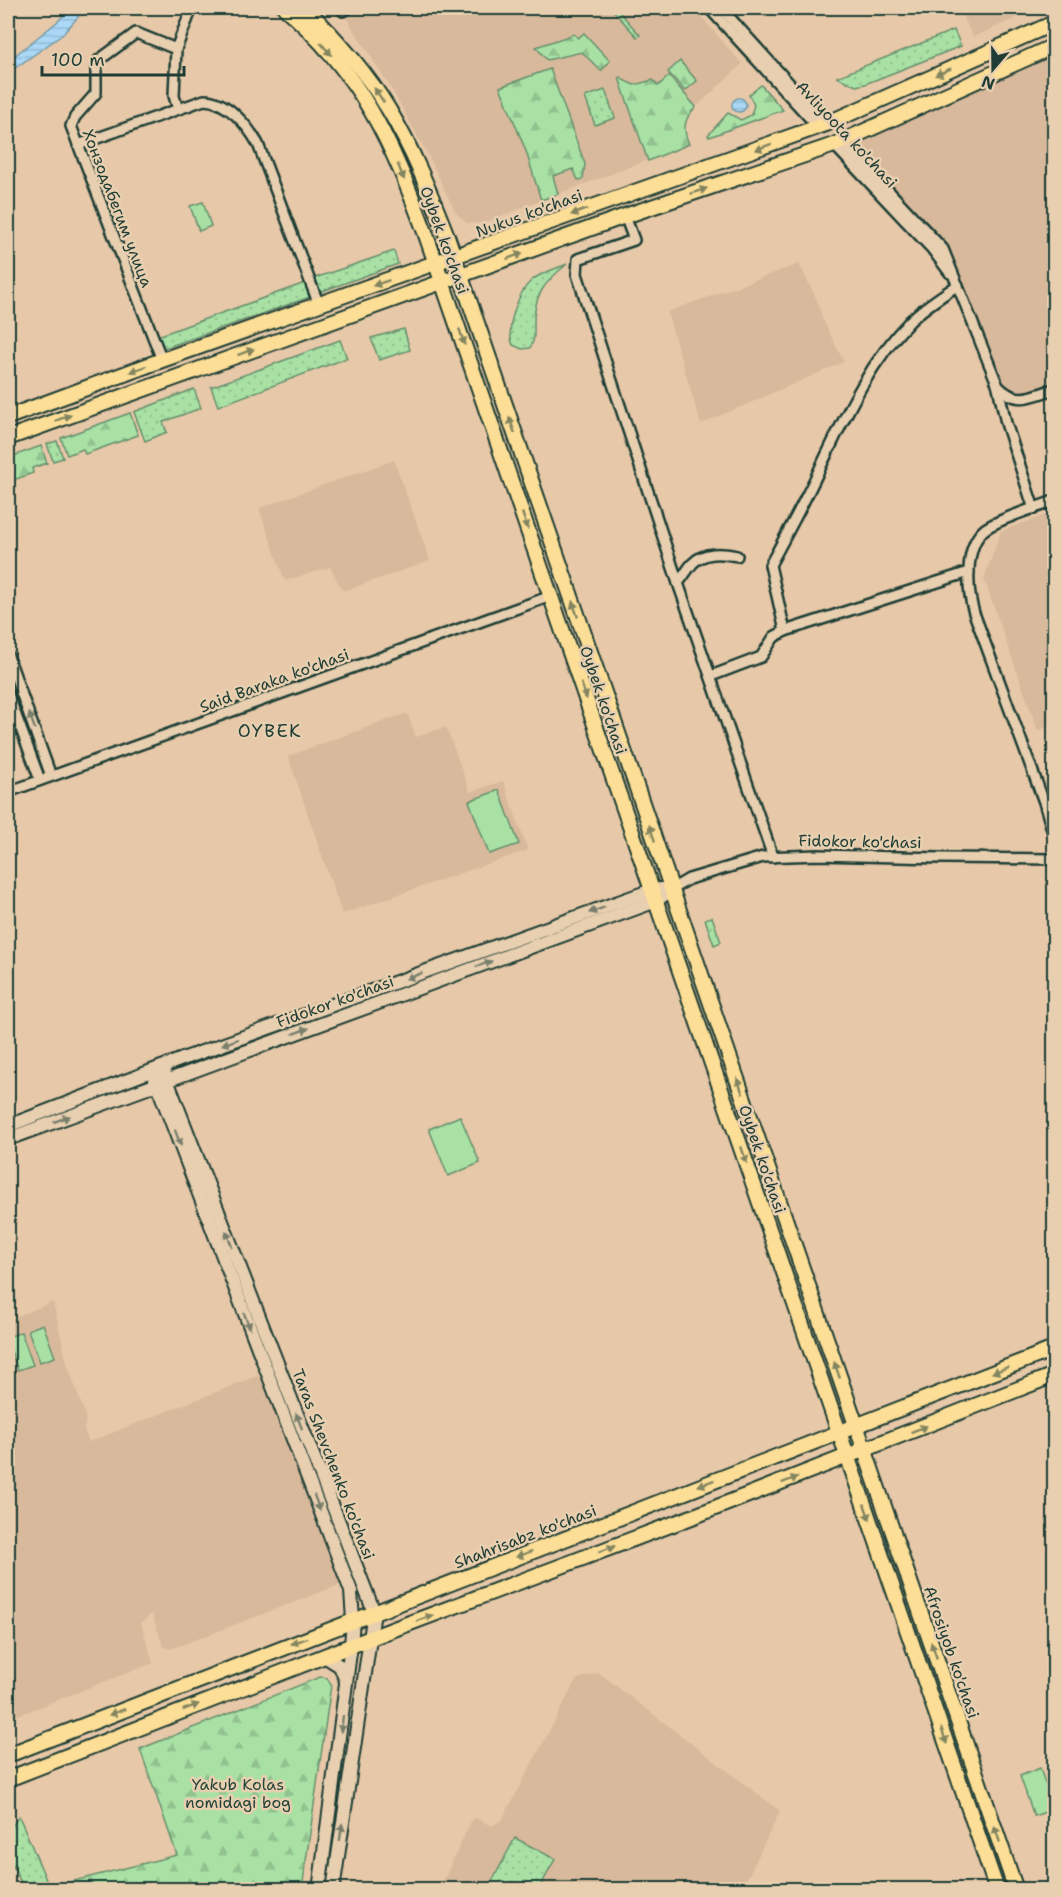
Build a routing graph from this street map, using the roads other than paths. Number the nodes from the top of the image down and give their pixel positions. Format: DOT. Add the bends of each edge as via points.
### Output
graph roads {
  1 [pos="192,8"];
  2 [pos="285,8"];
  3 [pos="305,8"];
  4 [pos="709,8"];
  5 [pos="721,8"];
  6 [pos="1054,23"];
  7 [pos="1054,46"];
  8 [pos="176,48"];
  9 [pos="178,109"];
  10 [pos="822,125"];
  11 [pos="838,143"];
  12 [pos="78,145"];
  13 [pos="625,216"];
  14 [pos="454,257"];
  15 [pos="436,264"];
  16 [pos="460,275"];
  17 [pos="443,282"];
  18 [pos="958,285"];
  19 [pos="319,305"];
  20 [pos="162,360"];
  21 [pos="998,386"];
  22 [pos="1054,389"];
  23 [pos="1025,399"];
  24 [pos="8,417"];
  25 [pos="1004,418"];
  26 [pos="8,438"];
  27 [pos="1054,501"];
  28 [pos="1034,509"];
  29 [pos="737,556"];
  30 [pos="969,572"];
  31 [pos="678,584"];
  32 [pos="551,596"];
  33 [pos="784,631"];
  34 [pos="8,656"];
  35 [pos="711,676"];
  36 [pos="8,694"];
  37 [pos="51,776"];
  38 [pos="40,780"];
  39 [pos="8,792"];
  40 [pos="1054,836"];
  41 [pos="773,856"];
  42 [pos="1054,859"];
  43 [pos="672,889"];
  44 [pos="654,895"];
  45 [pos="157,1069"];
  46 [pos="162,1082"];
  47 [pos="8,1126"];
  48 [pos="8,1139"];
  49 [pos="1054,1349"];
  50 [pos="1054,1375"];
  51 [pos="856,1425"];
  52 [pos="839,1432"];
  53 [pos="865,1450"];
  54 [pos="848,1457"];
  55 [pos="374,1612"];
  56 [pos="353,1620"];
  57 [pos="370,1638"];
  58 [pos="351,1645"];
  59 [pos="324,1656"];
  60 [pos="346,1684"];
  61 [pos="8,1755"];
  62 [pos="8,1779"];
  63 [pos="319,1890"];
  64 [pos="333,1890"];
  65 [pos="997,1890"];
  66 [pos="1016,1890"];
  1 -- 8 [label="street"];
  2 -- 15 [label="main road, Oybek ko'chasi, one-way" via="345,71 377,120 394,152"];
  14 -- 3 [label="main road, Oybek ko'chasi, one-way" via="421,174 390,112 356,64"];
  4 -- 10 [label="street, Avliyoota ko'chasi"];
  5 -- 10 [label="street, Avliyoota ko'chasi"];
  6 -- 10 [label="main road, Nukus ko'chasi, one-way"];
  7 -- 11 [label="main road"];
  8 -- 9 [label="street" via="174,96"];
  8 -- 12 [label="street, Хонзодабегим улица" via="136,33 99,60 96,93 72,123"];
  9 -- 12 [label="street"];
  9 -- 19 [label="street" via="204,100 215,101 252,134"];
  10 -- 11 [label="main road, Avliyoota ko'chasi"];
  10 -- 14 [label="main road, Nukus ko'chasi, one-way"];
  13 -- 11 [label="main road, one-way"];
  11 -- 18 [label="street, Avliyoota ko'chasi" via="932,249"];
  12 -- 20 [label="street, Хонзодабегим улица"];
  16 -- 13 [label="main road, one-way"];
  13 -- 31 [label="street" via="634,240 578,259 577,274"];
  14 -- 15 [label="main road, Nukus ko'chasi"];
  14 -- 16 [label="main road, Oybek ko'chasi"];
  15 -- 17 [label="main road, Oybek ko'chasi"];
  15 -- 19 [label="main road, Nukus ko'chasi, one-way"];
  16 -- 17 [label="main road"];
  43 -- 16 [label="main road, Oybek ko'chasi, one-way"];
  26 -- 17 [label="main road, one-way"];
  17 -- 32 [label="main road, Oybek ko'chasi, one-way"];
  18 -- 21 [label="street, Avliyoota ko'chasi"];
  18 -- 33 [label="street" via="912,319 891,341 840,424 770,565"];
  19 -- 20 [label="main road, Nukus ko'chasi"];
  20 -- 24 [label="main road, Nukus ko'chasi, one-way"];
  21 -- 23 [label="street" via="1010,396"];
  21 -- 25 [label="street, Avliyoota ko'chasi"];
  22 -- 23 [label="street"];
  23 -- 25 [label="street" via="1011,405"];
  25 -- 28 [label="street, Avliyoota ko'chasi"];
  27 -- 28 [label="street"];
  28 -- 30 [label="street" via="986,528 974,545"];
  29 -- 31 [label="street" via="721,552 697,560"];
  30 -- 33 [label="street"];
  30 -- 40 [label="street" via="974,613"];
  31 -- 35 [label="street"];
  32 -- 37 [label="street, Said Baraka ko'chasi"];
  32 -- 44 [label="main road, Oybek ko'chasi, one-way"];
  33 -- 35 [label="street" via="774,637 761,657"];
  37 -- 34 [label="street, one-way"];
  35 -- 41 [label="street"];
  36 -- 38 [label="street"];
  37 -- 38 [label="street, Said Baraka ko'chasi"];
  38 -- 39 [label="street, Said Baraka ko'chasi"];
  41 -- 42 [label="street, Fidokor ko'chasi"];
  41 -- 43 [label="street, Fidokor ko'chasi" via="689,879"];
  43 -- 44 [label="main road, Fidokor ko'chasi"];
  51 -- 43 [label="main road, Oybek ko'chasi, one-way"];
  44 -- 45 [label="main road, Fidokor ko'chasi, one-way"];
  46 -- 44 [label="main road, Fidokor ko'chasi, one-way"];
  44 -- 52 [label="main road, Oybek ko'chasi, one-way"];
  45 -- 46 [label="main road, Taras Shevchenko ko'chasi"];
  45 -- 47 [label="main road, Fidokor ko'chasi"];
  48 -- 46 [label="main road, Fidokor ko'chasi, one-way"];
  55 -- 46 [label="main road, Taras Shevchenko ko'chasi, one-way"];
  46 -- 56 [label="main road, Taras Shevchenko ko'chasi, one-way" via="351,1591"];
  49 -- 51 [label="main road, Shahrisabz ko'chasi, one-way"];
  53 -- 50 [label="main road, one-way"];
  51 -- 52 [label="main road, Shahrisabz ko'chasi"];
  51 -- 53 [label="main road, Afrosiyob ko'chasi"];
  52 -- 54 [label="main road"];
  52 -- 55 [label="main road, Shahrisabz ko'chasi, one-way"];
  53 -- 54 [label="main road"];
  66 -- 53 [label="main road, Afrosiyob ko'chasi, one-way"];
  57 -- 54 [label="main road, one-way"];
  54 -- 65 [label="main road, one-way"];
  55 -- 56 [label="main road, Shahrisabz ko'chasi"];
  55 -- 57 [label="main road"];
  56 -- 58 [label="main road, Taras Shevchenko ko'chasi"];
  56 -- 61 [label="main road, Shahrisabz ko'chasi, one-way"];
  57 -- 58 [label="main road"];
  64 -- 57 [label="main road, one-way"];
  58 -- 59 [label="main road"];
  58 -- 60 [label="main road, Taras Shevchenko ko'chasi"];
  59 -- 60 [label="main road" via="340,1666"];
  62 -- 59 [label="main road, one-way"];
  60 -- 63 [label="main road, Taras Shevchenko ko'chasi, one-way"];
}
